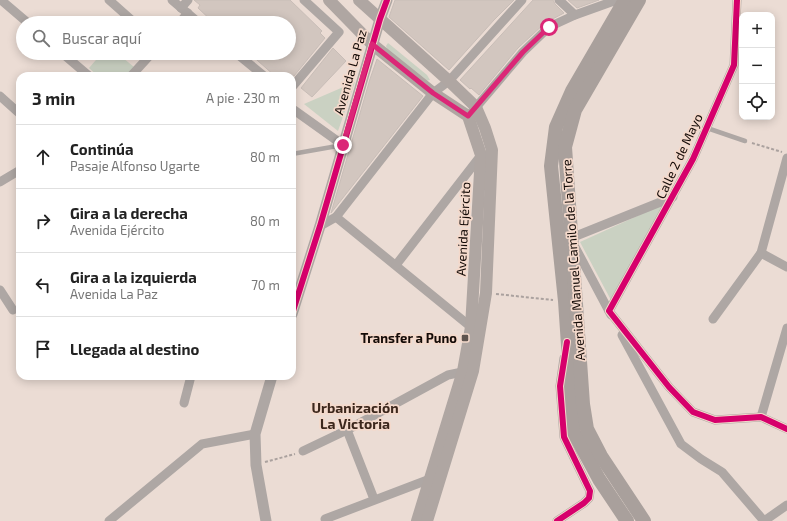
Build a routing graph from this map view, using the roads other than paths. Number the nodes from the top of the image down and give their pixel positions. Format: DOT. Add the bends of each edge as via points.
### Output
graph roads {
  1 [pos="1,0"];
  2 [pos="109,0"];
  3 [pos="172,0"];
  4 [pos="188,0"];
  5 [pos="304,0"];
  6 [pos="329,0"];
  7 [pos="359,0"];
  8 [pos="387,0"];
  9 [pos="522,0"];
  10 [pos="559,0"];
  11 [pos="639,0"];
  12 [pos="737,0"];
  13 [pos="624,3"];
  14 [pos="185,11"];
  15 [pos="575,14"];
  16 [pos="20,16"];
  17 [pos="127,16"];
  18 [pos="182,16"];
  19 [pos="191,16"];
  20 [pos="380,19"];
  21 [pos="372,44"];
  22 [pos="70,60"];
  23 [pos="146,60"];
  24 [pos="245,60"];
  25 [pos="84,72"];
  26 [pos="135,72"];
  27 [pos="259,72"];
  28 [pos="449,81"];
  29 [pos="296,82"];
  30 [pos="433,93"];
  31 [pos="0,96"];
  32 [pos="16,110"];
  33 [pos="296,111"];
  34 [pos="472,112"];
  35 [pos="706,127"];
  36 [pos="745,141"];
  37 [pos="343,145"];
  38 [pos="296,153"];
  39 [pos="487,153"];
  40 [pos="787,158"];
  41 [pos="16,172"];
  42 [pos="0,182"];
  43 [pos="673,197"];
  44 [pos="336,217"];
  45 [pos="320,226"];
  46 [pos="565,240"];
  47 [pos="761,253"];
  48 [pos="396,265"];
  49 [pos="787,267"];
  50 [pos="0,290"];
  51 [pos="296,296"];
  52 [pos="13,310"];
  53 [pos="609,311"];
  54 [pos="713,319"];
  55 [pos="471,327"];
  56 [pos="787,328"];
  57 [pos="567,342"];
  58 [pos="468,371"];
  59 [pos="190,380"];
  60 [pos="271,380"];
  61 [pos="184,403"];
  62 [pos="762,417"];
  63 [pos="787,429"];
  64 [pos="347,430"];
  65 [pos="256,434"];
  66 [pos="303,451"];
  67 [pos="435,479"];
  68 [pos="374,500"];
  69 [pos="787,505"];
  70 [pos="325,519"];
  71 [pos="109,521"];
  72 [pos="266,521"];
  73 [pos="417,521"];
  74 [pos="427,521"];
  75 [pos="557,521"];
  76 [pos="627,521"];
  77 [pos="644,521"];
  78 [pos="764,521"];
  1 -- 16 [label="street"];
  2 -- 17 [label="street"];
  3 -- 14 [label="street"];
  4 -- 14 [label="street"];
  5 -- 29 [label="street" via="339,32"];
  6 -- 21 [label="main road"];
  7 -- 20 [label="main road, Avenida Ejército"];
  8 -- 20 [label="street, Avenida La Paz"];
  9 -- 28 [label="street"];
  10 -- 15 [label="street"];
  11 -- 46 [label="main road, Avenida Manuel Camilo de la Torre" via="575,110 565,147"];
  12 -- 35 [label="street, Calle 2 de Mayo" via="734,65"];
  13 -- 15 [label="street" via="614,1"];
  13 -- 46 [label="main road, Avenida Manuel Camilo de la Torre" via="572,91 556,127 551,166"];
  14 -- 18 [label="street"];
  14 -- 19 [label="street"];
  15 -- 34 [label="street" via="549,27 523,52"];
  20 -- 21 [label="street, Avenida La Paz"];
  20 -- 28 [label="main road, Avenida Ejército"];
  21 -- 30 [label="main road"];
  21 -- 37 [label="street, Avenida La Paz"];
  22 -- 25 [label="street"];
  23 -- 26 [label="street"];
  24 -- 27 [label="street"];
  28 -- 30 [label="street"];
  28 -- 34 [label="main road, Avenida Ejército"];
  30 -- 34 [label="main road"];
  30 -- 44 [label="street"];
  31 -- 32 [label="street"];
  33 -- 37 [label="street"];
  34 -- 39 [label="main road, Avenida Ejército" via="485,128"];
  35 -- 36 [label="lane"];
  35 -- 43 [label="street, Calle 2 de Mayo"];
  37 -- 38 [label="lane"];
  37 -- 45 [label="street, Avenida La Paz"];
  39 -- 48 [label="street"];
  39 -- 55 [label="main road, Avenida Ejército"];
  39 -- 58 [label="main road, Avenida Ejército" via="486,293"];
  40 -- 47 [label="street"];
  41 -- 42 [label="street"];
  43 -- 46 [label="street"];
  43 -- 53 [label="street, Calle 2 de Mayo"];
  44 -- 45 [label="street"];
  44 -- 48 [label="street"];
  45 -- 51 [label="street, Avenida La Paz"];
  46 -- 53 [label="street"];
  46 -- 57 [label="main road, Avenida Manuel Camilo de la Torre"];
  46 -- 77 [label="main road, Avenida Manuel Camilo de la Torre" via="587,429 601,456"];
  47 -- 49 [label="street"];
  47 -- 54 [label="street"];
  48 -- 55 [label="street"];
  50 -- 52 [label="street"];
  53 -- 62 [label="street" via="668,387 693,412 715,420"];
  53 -- 78 [label="street" via="681,444 722,472"];
  55 -- 58 [label="main road, Avenida Ejército"];
  56 -- 62 [label="street"];
  57 -- 75 [label="street" via="560,386 564,437 590,491 589,498 584,503"];
  57 -- 76 [label="main road, Avenida Manuel Camilo de la Torre" via="574,433 599,479"];
  58 -- 64 [label="street" via="448,375"];
  58 -- 67 [label="main road, Avenida Ejército"];
  59 -- 61 [label="street"];
  60 -- 65 [label="street"];
  62 -- 63 [label="street"];
  64 -- 66 [label="street"];
  64 -- 68 [label="street"];
  65 -- 71 [label="street" via="202,444"];
  65 -- 72 [label="street" via="256,465"];
  67 -- 68 [label="street"];
  67 -- 73 [label="main road, Avenida Ejército"];
  67 -- 74 [label="main road, Avenida Ejército"];
  68 -- 70 [label="street"];
  69 -- 78 [label="street"];
}
